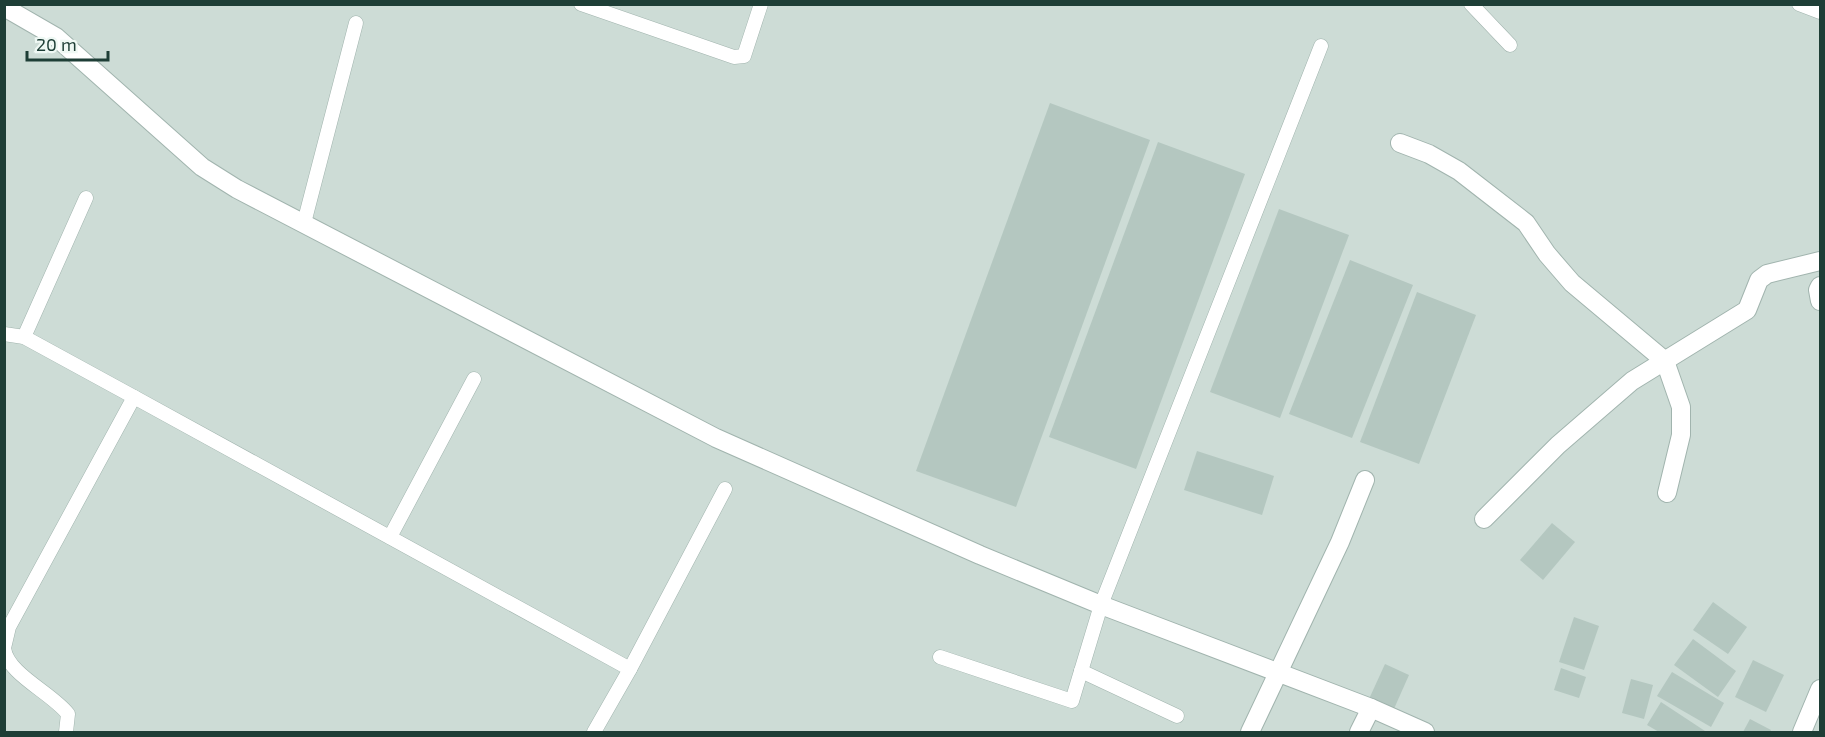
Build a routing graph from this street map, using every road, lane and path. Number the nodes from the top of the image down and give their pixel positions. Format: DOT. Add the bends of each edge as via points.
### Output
graph roads {
  1 [pos="761,4"];
  2 [pos="1471,4"];
  3 [pos="1799,4"];
  4 [pos="583,5"];
  5 [pos="4,7"];
  6 [pos="1821,12"];
  7 [pos="356,23"];
  8 [pos="1510,45"];
  9 [pos="1321,46"];
  10 [pos="1400,142"];
  11 [pos="86,198"];
  12 [pos="304,223"];
  13 [pos="1821,261"];
  14 [pos="1821,286"];
  15 [pos="1821,301"];
  16 [pos="4,334"];
  17 [pos="24,337"];
  18 [pos="1665,361"];
  19 [pos="474,379"];
  20 [pos="134,397"];
  21 [pos="1365,480"];
  22 [pos="725,489"];
  23 [pos="1667,493"];
  24 [pos="1484,519"];
  25 [pos="390,537"];
  26 [pos="1101,605"];
  27 [pos="4,648"];
  28 [pos="940,657"];
  29 [pos="630,669"];
  30 [pos="1082,671"];
  31 [pos="1278,671"];
  32 [pos="1821,689"];
  33 [pos="1371,708"];
  34 [pos="1177,716"];
  35 [pos="66,732"];
  36 [pos="594,732"];
  37 [pos="1250,732"];
  38 [pos="1359,732"];
  39 [pos="1425,732"];
  40 [pos="1802,732"];
  1 -- 4 [label="lane" via="744,56 734,57"];
  2 -- 8 [label="lane"];
  3 -- 6 [label="lane"];
  5 -- 12 [label="street" via="56,37 202,168"];
  7 -- 12 [label="lane"];
  9 -- 26 [label="lane"];
  10 -- 18 [label="street" via="1459,171 1526,223 1572,283"];
  11 -- 17 [label="lane"];
  12 -- 26 [label="street" via="716,438"];
  13 -- 18 [label="street" via="1767,274 1753,289 1747,310"];
  14 -- 15 [label="street"];
  16 -- 17 [label="lane"];
  17 -- 20 [label="lane"];
  18 -- 23 [label="street" via="1681,406 1681,435"];
  18 -- 24 [label="street" via="1632,381 1558,445"];
  19 -- 25 [label="lane"];
  20 -- 25 [label="lane"];
  20 -- 27 [label="lane" via="9,627"];
  21 -- 31 [label="street"];
  22 -- 29 [label="lane"];
  25 -- 29 [label="lane"];
  26 -- 30 [label="lane"];
  26 -- 31 [label="street"];
  27 -- 35 [label="lane" via="9,663 61,704 68,714"];
  28 -- 30 [label="lane" via="1072,701"];
  29 -- 36 [label="lane"];
  30 -- 34 [label="lane"];
  31 -- 33 [label="street"];
  31 -- 37 [label="street"];
  32 -- 40 [label="street"];
  33 -- 38 [label="street"];
  33 -- 39 [label="street"];
}
